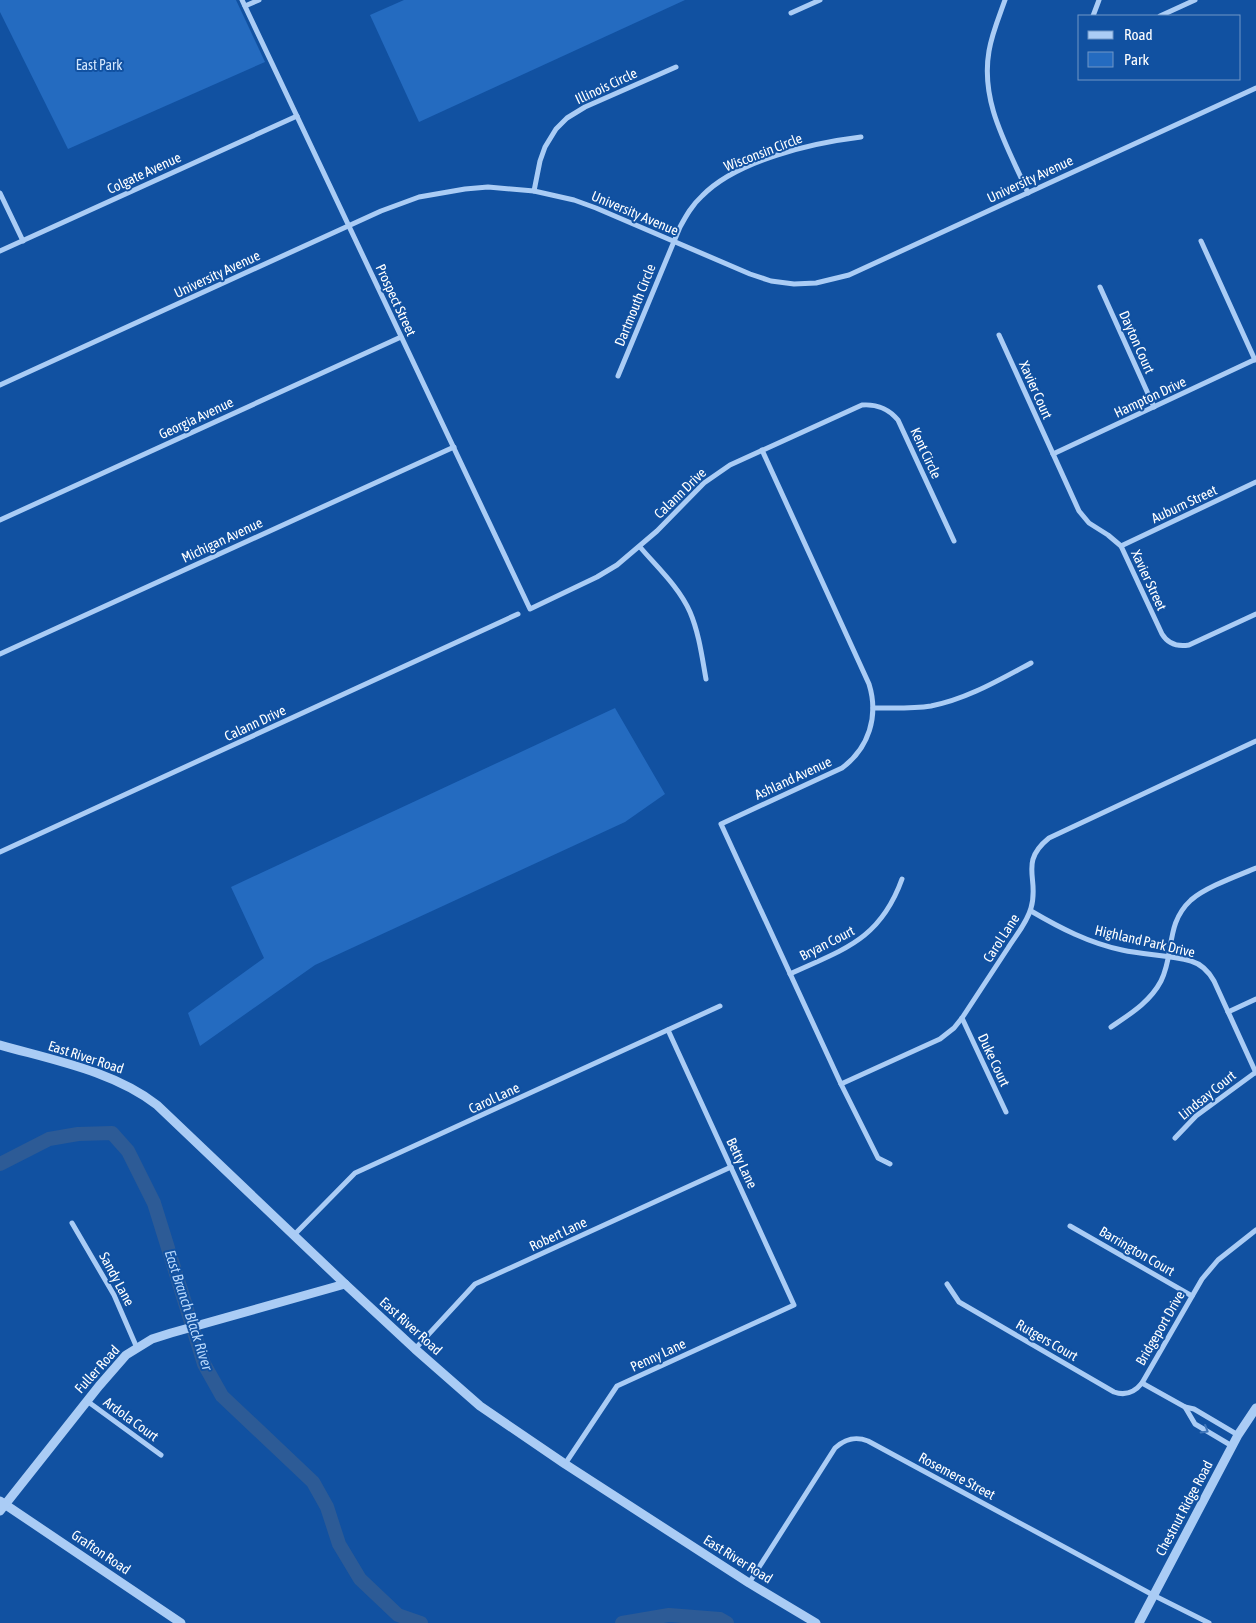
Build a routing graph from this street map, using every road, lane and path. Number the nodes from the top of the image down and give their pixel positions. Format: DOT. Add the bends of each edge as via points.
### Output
graph roads {
  1 [pos="242,0"];
  2 [pos="259,0"];
  3 [pos="820,0"];
  4 [pos="1005,0"];
  5 [pos="1099,0"];
  6 [pos="1193,0"];
  7 [pos="245,6"];
  8 [pos="791,13"];
  9 [pos="1093,15"];
  10 [pos="1162,15"];
  11 [pos="676,66"];
  12 [pos="1256,88"];
  13 [pos="296,116"];
  14 [pos="861,137"];
  15 [pos="534,191"];
  16 [pos="1028,192"];
  17 [pos="0,193"];
  18 [pos="349,226"];
  19 [pos="1201,240"];
  20 [pos="22,241"];
  21 [pos="674,242"];
  22 [pos="0,251"];
  23 [pos="1100,287"];
  24 [pos="999,335"];
  25 [pos="402,337"];
  26 [pos="1255,360"];
  27 [pos="618,376"];
  28 [pos="0,385"];
  29 [pos="1154,407"];
  30 [pos="853,408"];
  31 [pos="454,447"];
  32 [pos="762,450"];
  33 [pos="1053,454"];
  34 [pos="1256,482"];
  35 [pos="0,520"];
  36 [pos="954,541"];
  37 [pos="1121,546"];
  38 [pos="640,547"];
  39 [pos="530,609"];
  40 [pos="518,614"];
  41 [pos="1256,614"];
  42 [pos="0,654"];
  43 [pos="1031,663"];
  44 [pos="706,680"];
  45 [pos="873,708"];
  46 [pos="1256,741"];
  47 [pos="0,852"];
  48 [pos="1256,868"];
  49 [pos="902,879"];
  50 [pos="1031,911"];
  51 [pos="1168,958"];
  52 [pos="790,974"];
  53 [pos="1256,1000"];
  54 [pos="720,1006"];
  55 [pos="1228,1012"];
  56 [pos="962,1018"];
  57 [pos="1111,1027"];
  58 [pos="668,1030"];
  59 [pos="0,1045"];
  60 [pos="1256,1072"];
  61 [pos="841,1084"];
  62 [pos="1006,1112"];
  63 [pos="1175,1138"];
  64 [pos="890,1164"];
  65 [pos="732,1167"];
  66 [pos="72,1223"];
  67 [pos="1070,1226"];
  68 [pos="1256,1230"];
  69 [pos="294,1235"];
  70 [pos="345,1284"];
  71 [pos="947,1284"];
  72 [pos="1192,1296"];
  73 [pos="794,1305"];
  74 [pos="137,1348"];
  75 [pos="415,1349"];
  76 [pos="1142,1383"];
  77 [pos="87,1401"];
  78 [pos="1185,1407"];
  79 [pos="1256,1408"];
  80 [pos="1238,1435"];
  81 [pos="1232,1446"];
  82 [pos="161,1455"];
  83 [pos="565,1464"];
  84 [pos="2,1506"];
  85 [pos="749,1583"];
  86 [pos="1153,1595"];
  87 [pos="181,1623"];
  88 [pos="816,1623"];
  89 [pos="1139,1623"];
  90 [pos="1209,1623"];
  1 -- 7 [label="street, Prospect Street"];
  2 -- 7 [label="street"];
  3 -- 8 [label="street"];
  4 -- 16 [label="street" via="989,50 986,72 988,95 998,127"];
  5 -- 9 [label="street"];
  6 -- 10 [label="street"];
  7 -- 13 [label="street, Prospect Street"];
  11 -- 15 [label="street, Illinois Circle" via="567,118 545,147"];
  12 -- 16 [label="street, University Avenue"];
  13 -- 18 [label="street, Prospect Street"];
  13 -- 20 [label="street, Colgate Avenue"];
  14 -- 21 [label="street, Wisconsin Circle" via="811,145 725,178 695,203"];
  15 -- 18 [label="street, University Avenue" via="488,187 442,192 397,205"];
  15 -- 21 [label="street, University Avenue" via="581,203"];
  16 -- 21 [label="street, University Avenue" via="849,275 816,283 760,278"];
  17 -- 20 [label="street"];
  18 -- 25 [label="street, Prospect Street"];
  18 -- 28 [label="street, University Avenue"];
  19 -- 26 [label="street"];
  20 -- 22 [label="street, Colgate Avenue"];
  21 -- 27 [label="street, Dartmouth Circle"];
  23 -- 29 [label="street, Dayton Court"];
  24 -- 33 [label="street, Xavier Court"];
  25 -- 31 [label="street, Prospect Street"];
  25 -- 35 [label="street, Georgia Avenue"];
  26 -- 29 [label="street, Hampton Drive"];
  29 -- 33 [label="street, Hampton Drive"];
  30 -- 32 [label="street, Calann Drive"];
  30 -- 36 [label="street, Kent Circle" via="869,404 881,406 898,420"];
  31 -- 39 [label="street, Prospect Street"];
  31 -- 42 [label="street, Michigan Avenue"];
  32 -- 38 [label="street, Calann Drive" via="730,465 704,483"];
  32 -- 45 [label="street, Ashland Avenue" via="866,676"];
  33 -- 37 [label="street, Xavier Street" via="1083,518"];
  34 -- 37 [label="street, Auburn Street"];
  37 -- 41 [label="street, Xavier Street" via="1162,634 1172,644 1189,645"];
  38 -- 39 [label="street, Calann Drive" via="597,577"];
  38 -- 44 [label="street" via="690,611"];
  40 -- 47 [label="street, Calann Drive"];
  43 -- 45 [label="street" via="977,691 947,702 916,708"];
  45 -- 52 [label="street, Ashland Avenue" via="866,740 847,764 721,824"];
  46 -- 50 [label="street, Carol Lane" via="1049,838 1033,857"];
  48 -- 51 [label="street" via="1190,901 1173,928"];
  49 -- 52 [label="street, Bryan Court" via="885,915 866,935 843,950"];
  50 -- 51 [label="street, Highland Park Drive" via="1097,944"];
  50 -- 56 [label="street, Carol Lane"];
  51 -- 55 [label="street, Highland Park Drive" via="1190,961 1204,968 1211,975"];
  51 -- 57 [label="street" via="1151,996"];
  52 -- 61 [label="street, Ashland Avenue"];
  53 -- 55 [label="street"];
  54 -- 58 [label="street, Carol Lane"];
  55 -- 60 [label="street, Highland Park Drive"];
  56 -- 61 [label="street, Carol Lane" via="940,1039"];
  56 -- 62 [label="street, Duke Court"];
  58 -- 65 [label="street, Betty Lane"];
  58 -- 69 [label="street, Carol Lane" via="354,1173"];
  59 -- 69 [label="street, East River Road" via="107,1077 142,1094"];
  60 -- 63 [label="street, Lindsay Court" via="1196,1116"];
  61 -- 64 [label="street, Ashland Avenue" via="878,1158"];
  65 -- 73 [label="street, Betty Lane"];
  65 -- 75 [label="street, Robert Lane" via="476,1284"];
  66 -- 74 [label="street, Sandy Lane" via="114,1295"];
  67 -- 72 [label="street, Barrington Court"];
  68 -- 72 [label="street, Bridgeport Drive" via="1209,1269"];
  69 -- 70 [label="street, East River Road"];
  70 -- 74 [label="street, Fuller Road" via="171,1333"];
  70 -- 75 [label="street, East River Road"];
  71 -- 76 [label="street, Rutgers Court" via="958,1302 1114,1392 1127,1394"];
  72 -- 76 [label="street, Bridgeport Drive"];
  73 -- 83 [label="street, Penny Lane" via="617,1386"];
  74 -- 77 [label="street, Fuller Road" via="126,1355"];
  75 -- 83 [label="street, East River Road" via="480,1406"];
  76 -- 78 [label="street, Bridgeport Drive"];
  77 -- 82 [label="street, Ardola Court"];
  77 -- 84 [label="street, Fuller Road"];
  78 -- 80 [label="street, Bridgeport Drive"];
  78 -- 81 [label="street, one-way" via="1195,1424"];
  79 -- 80 [label="street, Chestnut Ridge Road"];
  80 -- 81 [label="street, Chestnut Ridge Road"];
  81 -- 86 [label="street, Chestnut Ridge Road"];
  83 -- 85 [label="street, East River Road"];
  84 -- 87 [label="street, Grafton Road"];
  85 -- 86 [label="street, Rosemere Street" via="835,1448 844,1441 857,1438 868,1441"];
  85 -- 88 [label="street, East River Road"];
  86 -- 89 [label="street, Chestnut Ridge Road"];
  86 -- 90 [label="street, Rosemere Street"];
}
